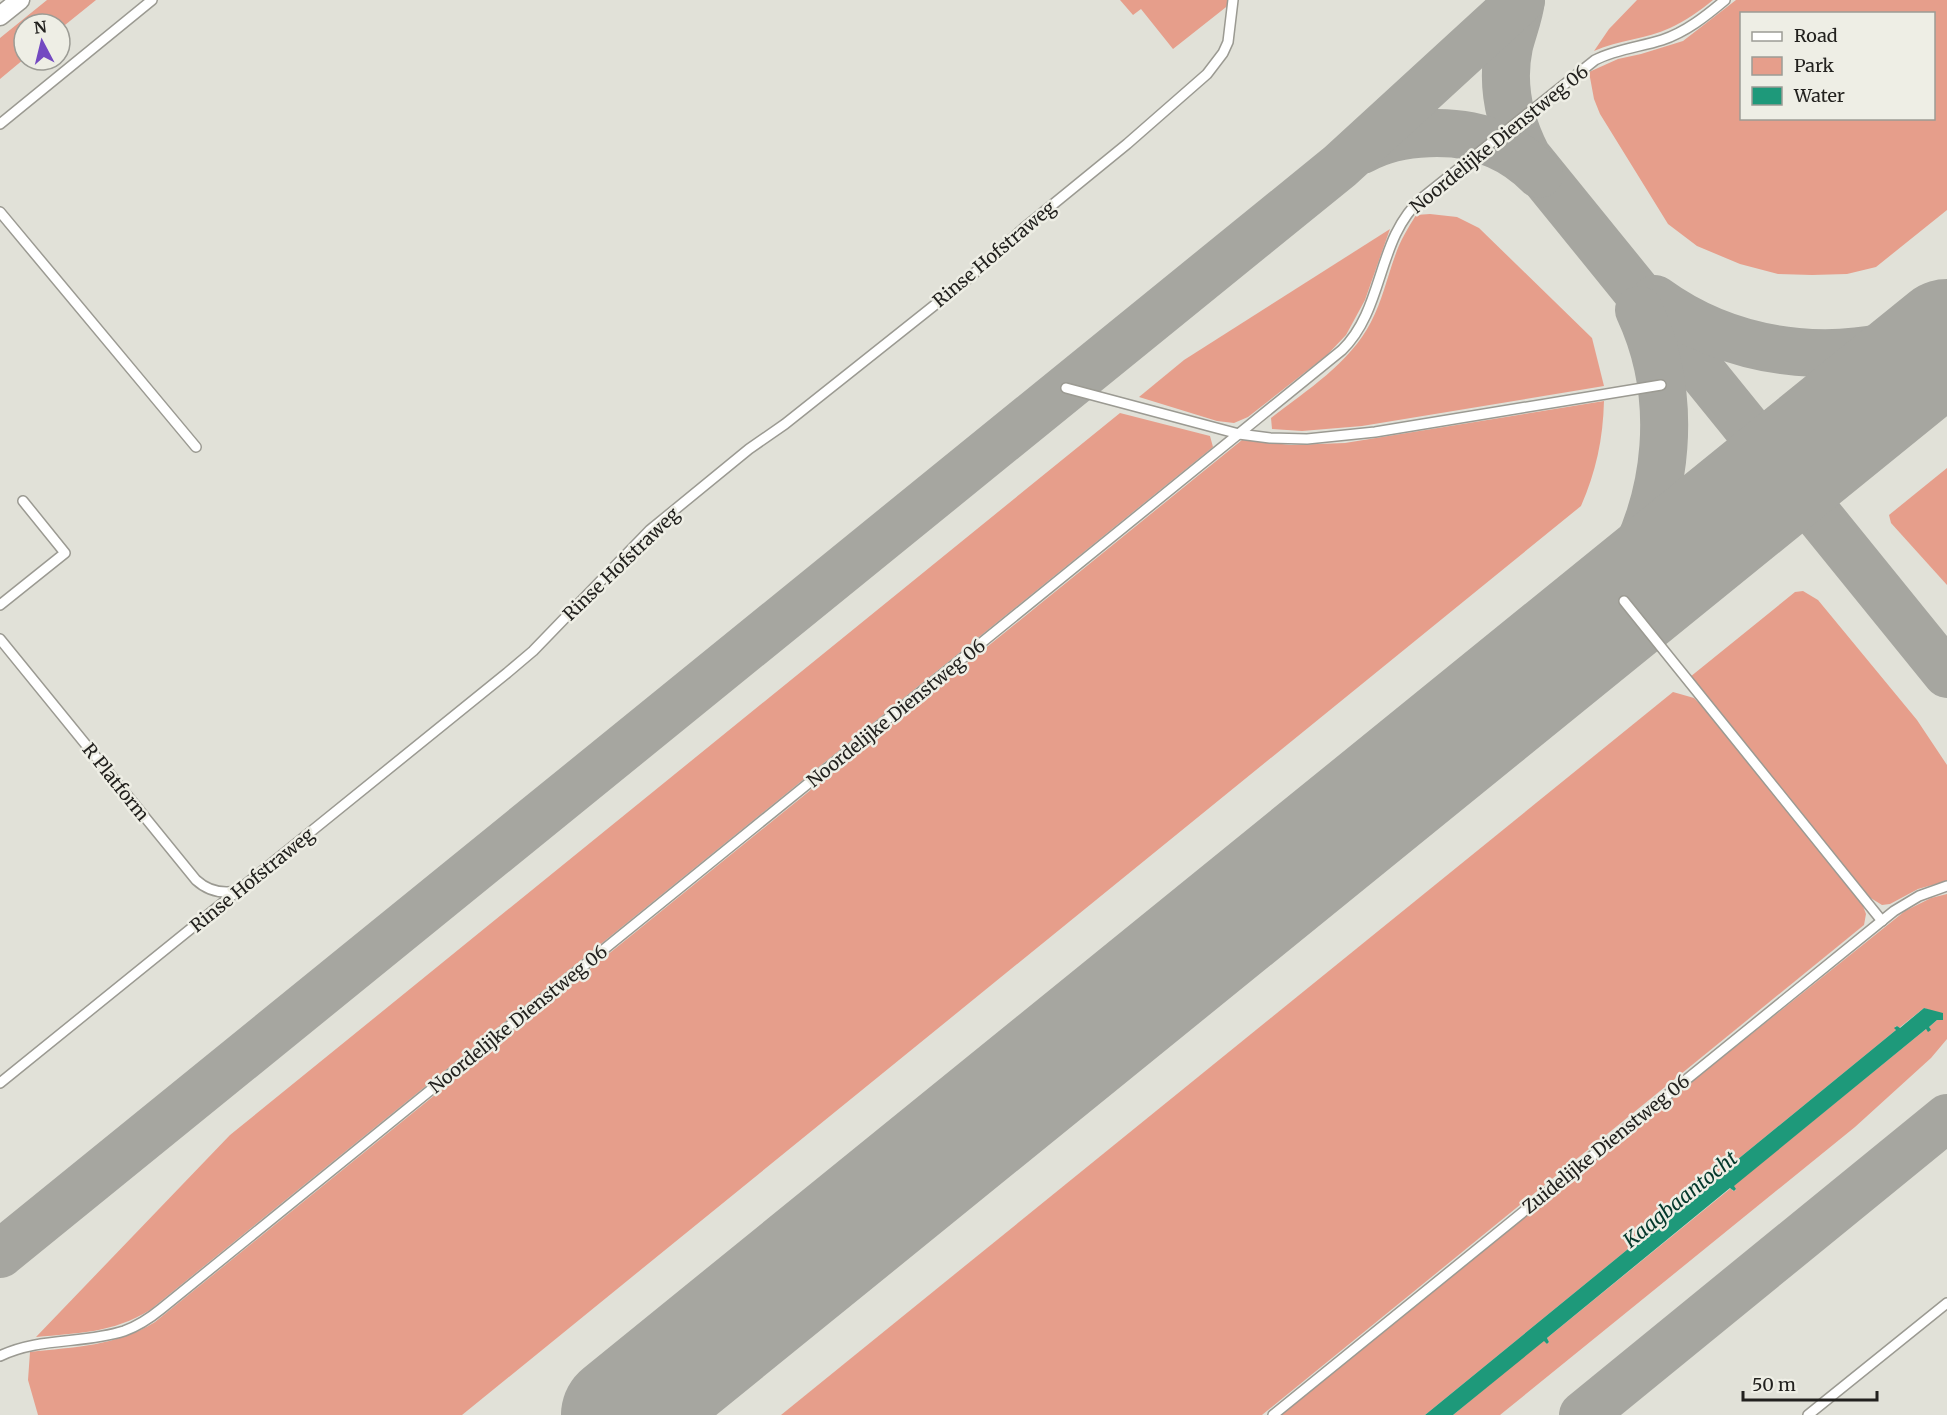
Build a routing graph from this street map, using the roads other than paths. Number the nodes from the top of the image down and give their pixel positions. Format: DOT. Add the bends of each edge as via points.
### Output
graph roads {
  1 [pos="20,0"];
  2 [pos="152,0"];
  3 [pos="1233,0"];
  4 [pos="1725,0"];
  5 [pos="0,16"];
  6 [pos="0,124"];
  7 [pos="0,212"];
  8 [pos="1661,385"];
  9 [pos="1066,388"];
  10 [pos="1239,434"];
  11 [pos="196,447"];
  12 [pos="23,501"];
  13 [pos="1624,601"];
  14 [pos="0,605"];
  15 [pos="0,639"];
  16 [pos="248,884"];
  17 [pos="1947,886"];
  18 [pos="1882,921"];
  19 [pos="0,1083"];
  20 [pos="1947,1303"];
  21 [pos="0,1356"];
  22 [pos="1273,1415"];
  23 [pos="1808,1415"];
  1 -- 5 [label="street"];
  2 -- 6 [label="lane"];
  3 -- 16 [label="lane, Rinse Hofstraweg" via="1228,42 1215,65 1201,79 970,277 650,530 533,651"];
  4 -- 10 [label="lane, Noordelijke Dienstweg 06" via="1669,37 1595,60 1422,198 1396,231 1367,313 1351,340"];
  7 -- 11 [label="lane"];
  8 -- 10 [label="lane" via="1341,437 1295,439"];
  9 -- 10 [label="lane"];
  10 -- 21 [label="lane, Noordelijke Dienstweg 06" via="161,1309 122,1331 31,1346"];
  12 -- 14 [label="lane" via="65,553"];
  13 -- 18 [label="lane"];
  15 -- 16 [label="lane, R Platform" via="196,880 220,892 237,891"];
  16 -- 19 [label="lane, Rinse Hofstraweg"];
  17 -- 18 [label="lane, Zuidelijke Dienstweg 06" via="1909,900"];
  18 -- 22 [label="lane, Zuidelijke Dienstweg 06"];
  20 -- 23 [label="lane"];
}
